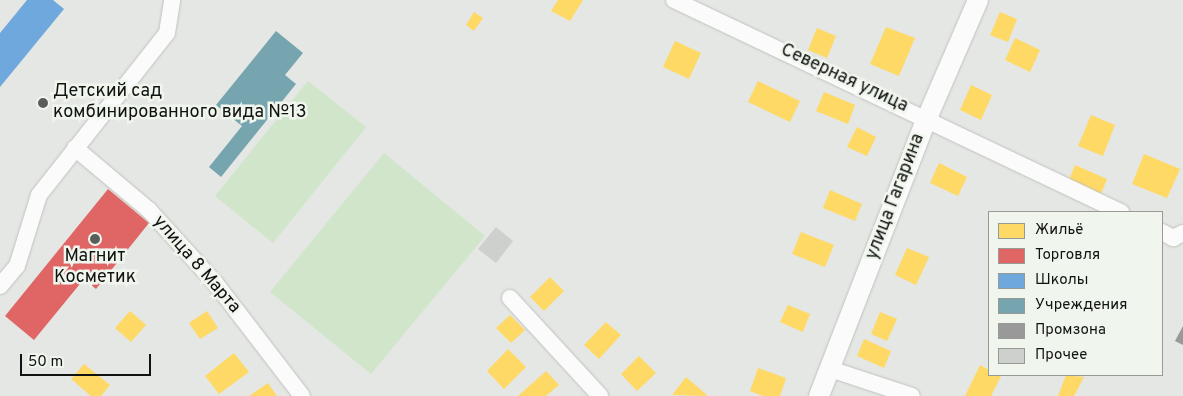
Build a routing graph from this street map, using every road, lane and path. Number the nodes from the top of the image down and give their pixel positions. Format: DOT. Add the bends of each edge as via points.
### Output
graph roads {
  1 [pos="172,0"];
  2 [pos="674,0"];
  3 [pos="978,0"];
  4 [pos="927,118"];
  5 [pos="75,148"];
  6 [pos="1119,211"];
  7 [pos="1163,233"];
  8 [pos="1183,233"];
  9 [pos="0,286"];
  10 [pos="510,298"];
  11 [pos="830,368"];
  12 [pos="302,396"];
  13 [pos="600,396"];
  14 [pos="820,396"];
  15 [pos="912,396"];
  1 -- 5 [label="street" via="167,33"];
  2 -- 4 [label="street, Северная улица"];
  3 -- 4 [label="street, улица Гагарина"];
  4 -- 6 [label="street, Северная улица"];
  4 -- 11 [label="street, улица Гагарина"];
  5 -- 9 [label="street" via="39,195 16,266"];
  5 -- 12 [label="street, улица 8 Марта" via="149,210 216,284"];
  7 -- 8 [label="street" via="1173,238"];
  10 -- 13 [label="street"];
  11 -- 14 [label="street, улица Гагарина"];
  11 -- 15 [label="street"];
}
